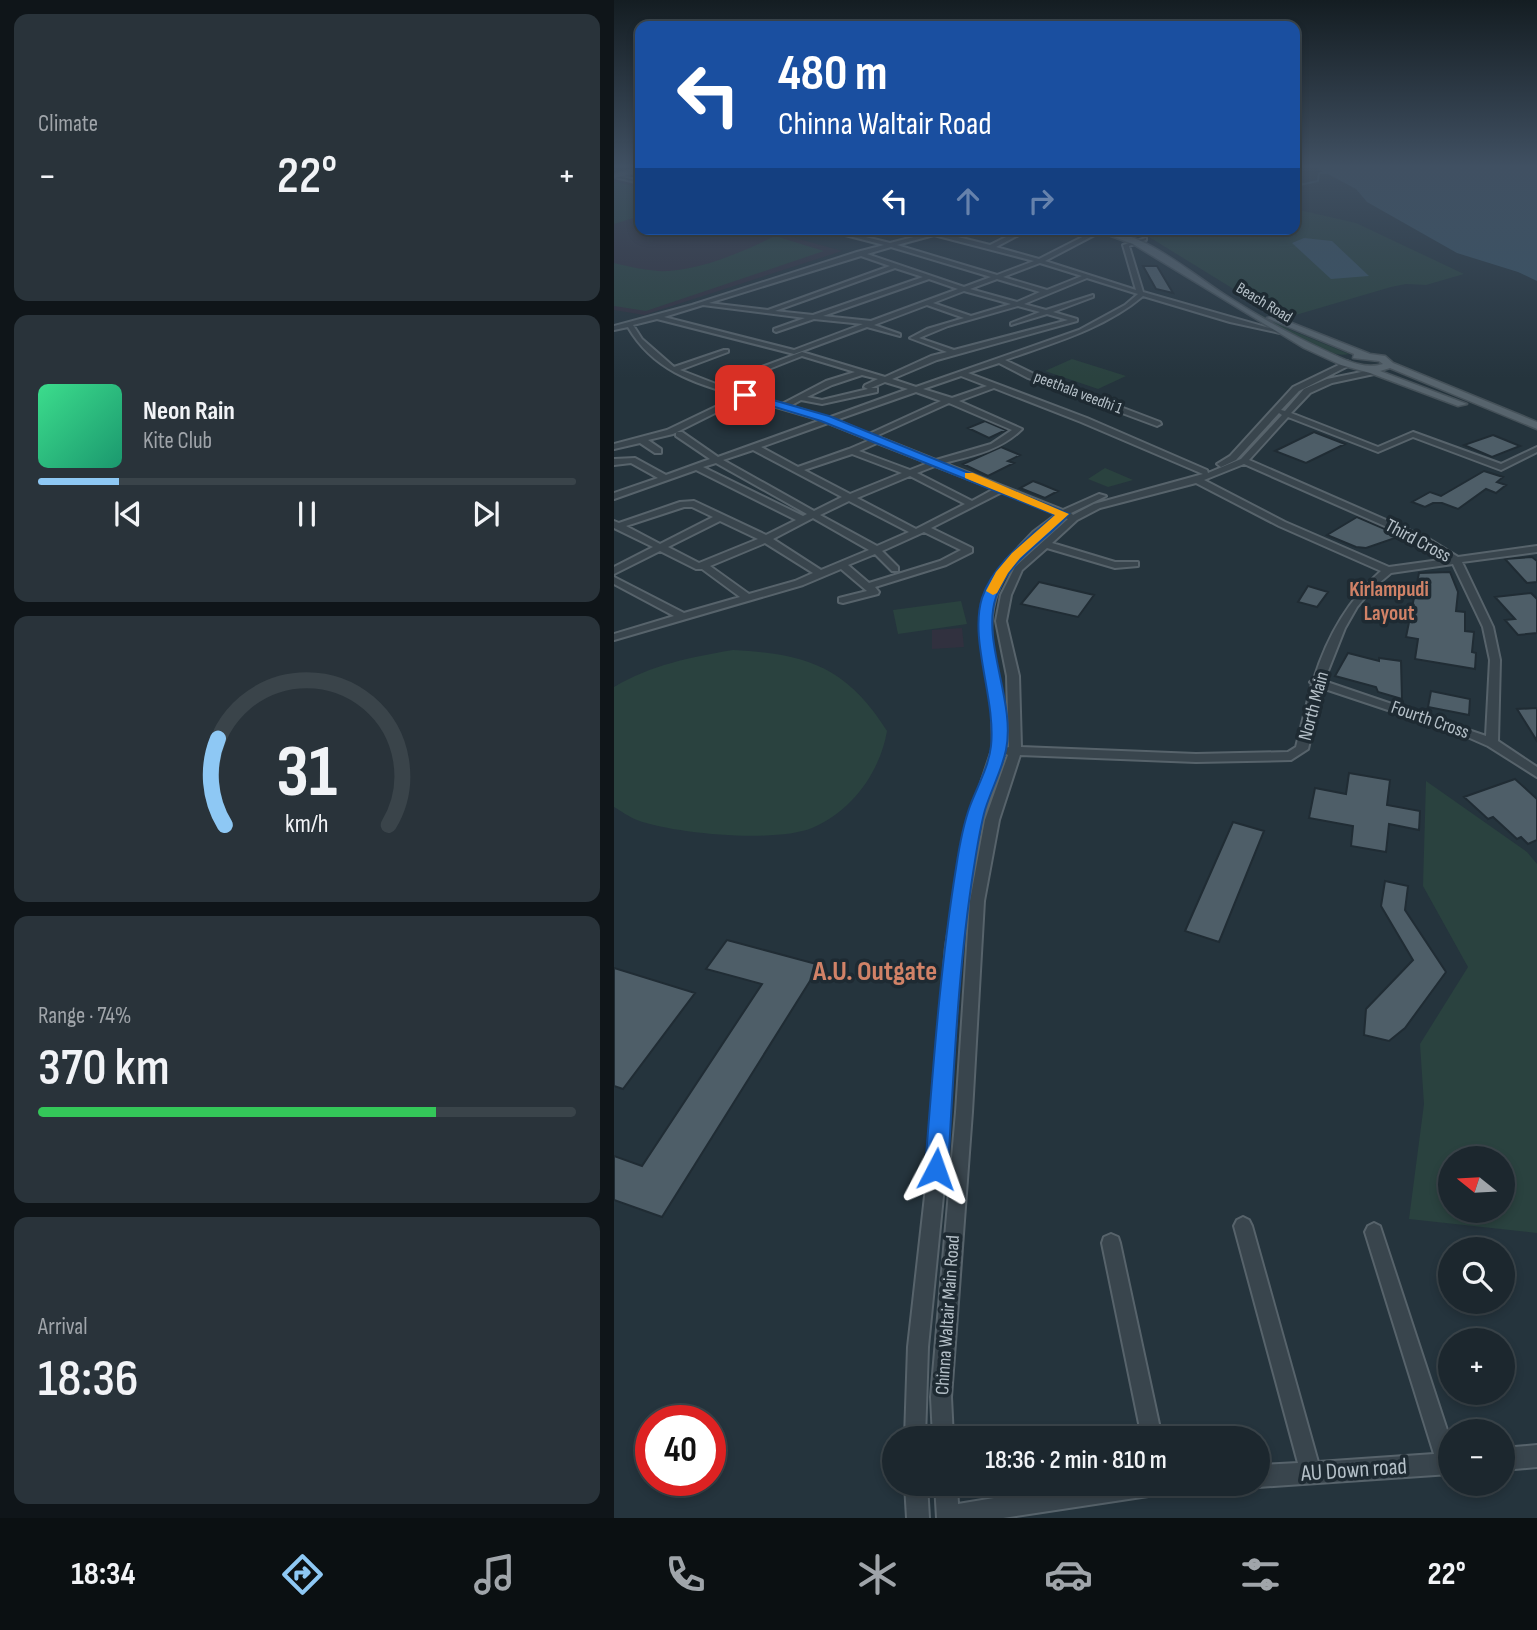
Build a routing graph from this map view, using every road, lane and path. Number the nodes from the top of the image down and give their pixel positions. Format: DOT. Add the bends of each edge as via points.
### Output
graph roads {
  1 [pos="853,236"];
  2 [pos="923,236"];
  3 [pos="951,236"];
  4 [pos="1013,236"];
  5 [pos="1089,236"];
  6 [pos="1120,236"];
  7 [pos="1135,236"];
  8 [pos="1144,239"];
  9 [pos="1134,240"];
  10 [pos="890,245"];
  11 [pos="991,247"];
  12 [pos="858,253"];
  13 [pos="1038,262"];
  14 [pos="894,266"];
  15 [pos="1001,276"];
  16 [pos="1085,276"];
  17 [pos="929,277"];
  18 [pos="963,289"];
  19 [pos="1049,292"];
  20 [pos="1141,295"];
  21 [pos="1091,296"];
  22 [pos="926,303"];
  23 [pos="702,304"];
  24 [pos="1016,304"];
  25 [pos="767,311"];
  26 [pos="1044,312"];
  27 [pos="816,317"];
  28 [pos="968,317"];
  29 [pos="614,318"];
  30 [pos="660,318"];
  31 [pos="1075,320"];
  32 [pos="870,324"];
  33 [pos="1013,324"];
  34 [pos="630,325"];
  35 [pos="1092,325"];
  36 [pos="614,330"];
  37 [pos="776,330"];
  38 [pos="1278,332"];
  39 [pos="898,335"];
  40 [pos="725,351"];
  41 [pos="798,353"];
  42 [pos="955,354"];
  43 [pos="1366,355"];
  44 [pos="934,358"];
  45 [pos="1001,361"];
  46 [pos="1346,363"];
  47 [pos="1390,365"];
  48 [pos="673,370"];
  49 [pos="863,372"];
  50 [pos="1372,372"];
  51 [pos="963,374"];
  52 [pos="874,375"];
  53 [pos="840,379"];
  54 [pos="885,379"];
  55 [pos="994,386"];
  56 [pos="716,387"];
  57 [pos="871,389"];
  58 [pos="918,390"];
  59 [pos="745,395"];
  60 [pos="800,398"];
  61 [pos="894,399"];
  62 [pos="950,400"];
  63 [pos="784,406"];
  64 [pos="1274,410"];
  65 [pos="1287,413"];
  66 [pos="830,421"];
  67 [pos="1157,424"];
  68 [pos="1537,426"];
  69 [pos="1537,432"];
  70 [pos="679,434"];
  71 [pos="874,437"];
  72 [pos="640,439"];
  73 [pos="614,447"];
  74 [pos="755,447"];
  75 [pos="1537,449"];
  76 [pos="658,451"];
  77 [pos="852,451"];
  78 [pos="717,460"];
  79 [pos="1244,461"];
  80 [pos="614,462"];
  81 [pos="937,462"];
  82 [pos="696,467"];
  83 [pos="797,470"];
  84 [pos="910,473"];
  85 [pos="1200,476"];
  86 [pos="665,478"];
  87 [pos="1002,489"];
  88 [pos="614,496"];
  89 [pos="850,497"];
  90 [pos="972,504"];
  91 [pos="1063,514"];
  92 [pos="720,517"];
  93 [pos="809,518"];
  94 [pos="1074,518"];
  95 [pos="616,525"];
  96 [pos="920,530"];
  97 [pos="766,539"];
  98 [pos="1044,544"];
  99 [pos="662,547"];
  100 [pos="1537,549"];
  101 [pos="875,550"];
  102 [pos="1456,561"];
  103 [pos="1136,564"];
  104 [pos="842,565"];
  105 [pos="704,566"];
  106 [pos="895,569"];
  107 [pos="1388,570"];
  108 [pos="614,571"];
  109 [pos="821,574"];
  110 [pos="614,580"];
  111 [pos="869,586"];
  112 [pos="748,598"];
  113 [pos="843,600"];
  114 [pos="682,615"];
  115 [pos="614,637"];
  116 [pos="1316,682"];
  117 [pos="1492,743"];
  118 [pos="998,750"];
  119 [pos="1015,751"];
  120 [pos="1537,773"];
  121 [pos="1243,1226"];
  122 [pos="1374,1232"];
  123 [pos="1111,1243"];
  124 [pos="914,1426"];
  125 [pos="942,1426"];
  126 [pos="1149,1426"];
  127 [pos="1438,1430"];
  128 [pos="1537,1455"];
  129 [pos="1515,1458"];
  130 [pos="1438,1465"];
  131 [pos="1311,1473"];
  132 [pos="1270,1475"];
  133 [pos="917,1496"];
  134 [pos="947,1496"];
  135 [pos="1069,1496"];
  136 [pos="948,1517"];
  137 [pos="918,1518"];
  1 -- 10 [label="street"];
  2 -- 10 [label="street"];
  3 -- 11 [label="street"];
  4 -- 11 [label="street"];
  5 -- 13 [label="street"];
  6 -- 9 [label="main road, Beach Road"];
  7 -- 8 [label="main road, Beach Road"];
  8 -- 9 [label="street"];
  8 -- 43 [label="main road, Beach Road" via="1271,318"];
  9 -- 20 [label="street" via="1126,246"];
  9 -- 38 [label="main road, Beach Road"];
  10 -- 12 [label="street"];
  10 -- 15 [label="street"];
  11 -- 13 [label="street"];
  12 -- 14 [label="street"];
  12 -- 23 [label="street"];
  13 -- 15 [label="street"];
  13 -- 16 [label="street"];
  14 -- 17 [label="street"];
  14 -- 25 [label="street"];
  15 -- 18 [label="street"];
  15 -- 24 [label="street" via="1046,292"];
  16 -- 19 [label="street"];
  16 -- 20 [label="street"];
  17 -- 18 [label="street"];
  17 -- 27 [label="street"];
  18 -- 22 [label="street"];
  18 -- 24 [label="street"];
  20 -- 35 [label="street"];
  20 -- 38 [label="street"];
  21 -- 26 [label="street"];
  22 -- 28 [label="street"];
  22 -- 32 [label="street"];
  23 -- 25 [label="street"];
  23 -- 30 [label="street"];
  24 -- 26 [label="street"];
  24 -- 28 [label="street"];
  25 -- 27 [label="street"];
  26 -- 31 [label="street"];
  26 -- 33 [label="street"];
  27 -- 32 [label="street"];
  27 -- 37 [label="street"];
  28 -- 42 [label="street" via="913,338"];
  29 -- 34 [label="street"];
  30 -- 34 [label="street"];
  30 -- 41 [label="street"];
  31 -- 35 [label="street"];
  31 -- 42 [label="street"];
  32 -- 39 [label="street"];
  32 -- 41 [label="street"];
  34 -- 36 [label="street"];
  34 -- 48 [label="street" via="638,340"];
  35 -- 45 [label="street"];
  38 -- 46 [label="main road, Beach Road"];
  40 -- 48 [label="street"];
  41 -- 49 [label="street"];
  41 -- 56 [label="street"];
  42 -- 44 [label="street"];
  43 -- 46 [label="main road" via="1351,357"];
  43 -- 47 [label="main road, Beach Road"];
  44 -- 52 [label="street" via="903,362"];
  44 -- 54 [label="street"];
  45 -- 51 [label="street"];
  45 -- 67 [label="street, peethala veedhi 1"];
  46 -- 50 [label="main road, Beach Road"];
  46 -- 64 [label="street, Chinna Waltair Main Road" via="1296,389"];
  47 -- 50 [label="main road"];
  47 -- 68 [label="main road"];
  48 -- 56 [label="street"];
  49 -- 52 [label="street"];
  49 -- 53 [label="street"];
  50 -- 65 [label="street, Chinna Waltair Main Road" via="1307,391"];
  50 -- 69 [label="main road"];
  51 -- 55 [label="street"];
  51 -- 58 [label="street"];
  52 -- 54 [label="street"];
  53 -- 57 [label="street"];
  53 -- 60 [label="street"];
  54 -- 57 [label="street"];
  54 -- 58 [label="street"];
  55 -- 62 [label="street"];
  55 -- 85 [label="street" via="1084,420"];
  56 -- 59 [label="street"];
  57 -- 60 [label="street" via="822,402"];
  57 -- 61 [label="street"];
  58 -- 61 [label="street"];
  58 -- 62 [label="street"];
  59 -- 63 [label="street"];
  59 -- 72 [label="street" via="670,432"];
  60 -- 63 [label="street"];
  61 -- 66 [label="street"];
  62 -- 71 [label="street"];
  62 -- 81 [label="street" via="1018,429 956,460"];
  63 -- 66 [label="street"];
  64 -- 65 [label="street"];
  64 -- 85 [label="street, Chinna Waltair Main Road" via="1233,458"];
  65 -- 75 [label="street" via="1378,450 1413,435 1501,467"];
  65 -- 79 [label="street, Chinna Waltair Main Road"];
  66 -- 71 [label="street"];
  66 -- 74 [label="street"];
  70 -- 78 [label="street"];
  71 -- 77 [label="street"];
  71 -- 81 [label="street"];
  72 -- 73 [label="street"];
  72 -- 76 [label="street"];
  74 -- 78 [label="street"];
  74 -- 83 [label="street"];
  77 -- 83 [label="street"];
  77 -- 84 [label="street"];
  78 -- 82 [label="street"];
  78 -- 93 [label="street"];
  79 -- 85 [label="street, Chinna Waltair Main Road"];
  79 -- 102 [label="street, Third Cross" via="1424,540"];
  80 -- 86 [label="street" via="632,460"];
  81 -- 84 [label="street"];
  81 -- 87 [label="street"];
  82 -- 86 [label="street"];
  82 -- 93 [label="street"];
  83 -- 89 [label="street"];
  84 -- 89 [label="street"];
  84 -- 90 [label="street"];
  85 -- 91 [label="street, Chinna Waltair Main Road" via="1098,497"];
  85 -- 94 [label="street, Chinna Waltair Main Road" via="1117,499"];
  85 -- 107 [label="street" via="1282,524"];
  86 -- 88 [label="street"];
  87 -- 90 [label="street"];
  87 -- 91 [label="street"];
  89 -- 93 [label="street"];
  89 -- 96 [label="street"];
  90 -- 96 [label="street"];
  91 -- 94 [label="street"];
  91 -- 118 [label="street, Chinna Waltair Main Road" via="1016,556 989,598 985,622 1001,725"];
  92 -- 95 [label="street" via="694,504 683,504"];
  92 -- 97 [label="street"];
  92 -- 99 [label="street"];
  93 -- 97 [label="street"];
  93 -- 101 [label="street"];
  94 -- 98 [label="street, Chinna Waltair Main Road"];
  95 -- 99 [label="street"];
  96 -- 101 [label="street"];
  96 -- 111 [label="street" via="969,550"];
  97 -- 105 [label="street"];
  97 -- 109 [label="street"];
  98 -- 103 [label="street" via="1114,565"];
  98 -- 119 [label="street, Chinna Waltair Main Road" via="1018,569 1005,595 1001,621 1013,676"];
  99 -- 105 [label="street" via="696,567"];
  99 -- 108 [label="street"];
  100 -- 102 [label="street"];
  101 -- 104 [label="street"];
  101 -- 106 [label="street"];
  102 -- 107 [label="street"];
  102 -- 117 [label="street, Third Cross" via="1488,627 1495,660"];
  104 -- 109 [label="street"];
  104 -- 111 [label="street"];
  105 -- 112 [label="street"];
  107 -- 116 [label="street, North Main" via="1370,583 1347,611"];
  109 -- 112 [label="street"];
  110 -- 114 [label="street"];
  111 -- 113 [label="street" via="872,594"];
  112 -- 114 [label="street"];
  114 -- 115 [label="street"];
  116 -- 117 [label="street, Fourth Cross"];
  116 -- 119 [label="street, North Main" via="1302,749 1291,756 1196,758"];
  117 -- 120 [label="street, Fourth Cross"];
  118 -- 119 [label="street, North Main"];
  118 -- 124 [label="street, Chinna Waltair Main Road" via="977,810 965,866 950,978 934,1197 913,1391"];
  119 -- 125 [label="street, Chinna Waltair Main Road" via="993,820 977,901"];
  121 -- 131 [label="street"];
  122 -- 127 [label="street"];
  123 -- 126 [label="street"];
  128 -- 129 [label="street"];
  130 -- 131 [label="street, AU Down road"];
  131 -- 132 [label="street, AU Down road"];
  133 -- 137 [label="street"];
  134 -- 136 [label="street"];
  135 -- 136 [label="street"];
}
